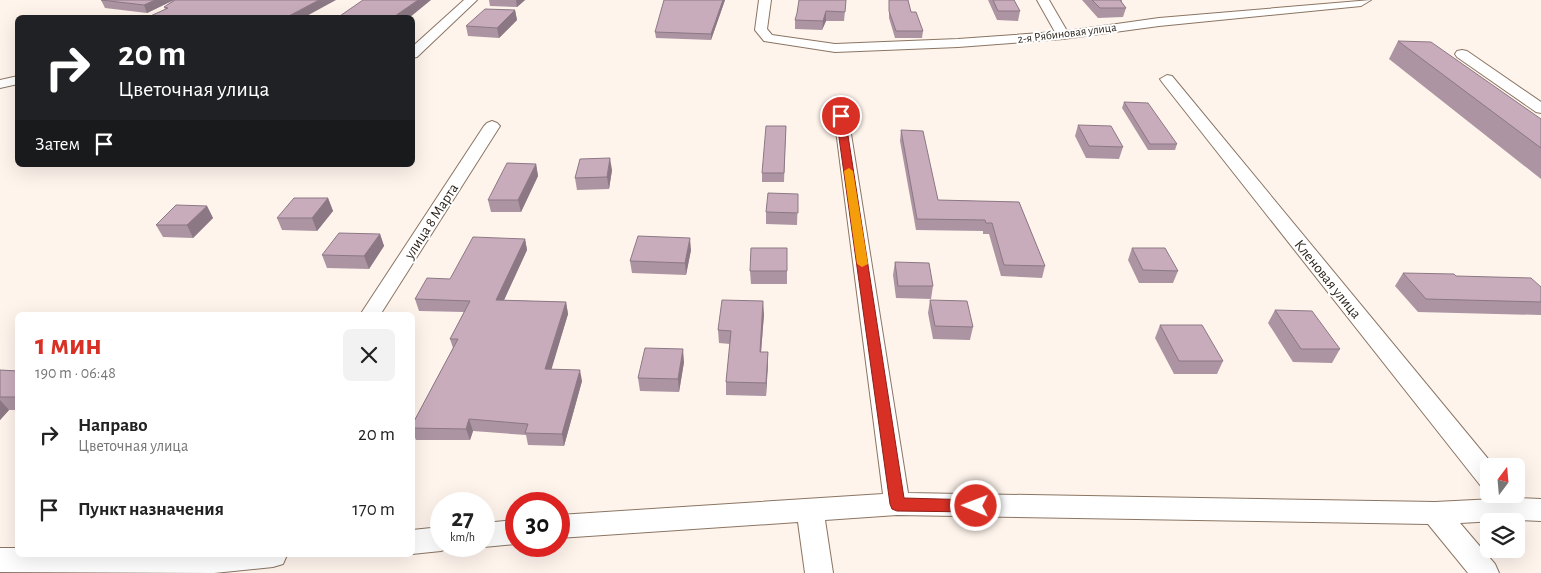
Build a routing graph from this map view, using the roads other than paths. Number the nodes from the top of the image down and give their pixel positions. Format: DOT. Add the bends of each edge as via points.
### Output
graph roads {
  1 [pos="471,0"];
  2 [pos="765,0"];
  3 [pos="1043,0"];
  4 [pos="1365,0"];
  5 [pos="1063,35"];
  6 [pos="415,51"];
  7 [pos="1462,54"];
  8 [pos="1167,79"];
  9 [pos="1541,108"];
  10 [pos="841,116"];
  11 [pos="492,126"];
  12 [pos="372,312"];
  13 [pos="1480,467"];
  14 [pos="1500,503"];
  15 [pos="1511,503"];
  16 [pos="897,504"];
  17 [pos="810,510"];
  18 [pos="1541,510"];
  19 [pos="1435,513"];
  20 [pos="570,526"];
  21 [pos="430,540"];
  22 [pos="415,542"];
  23 [pos="232,557"];
  24 [pos="212,558"];
  25 [pos="0,560"];
  26 [pos="156,567"];
  27 [pos="819,573"];
  28 [pos="1485,573"];
  1 -- 6 [label="street"];
  2 -- 5 [label="street, 2-я Рябиновая улица" via="761,30 768,38 835,48"];
  3 -- 5 [label="street"];
  4 -- 5 [label="street, 2-я Рябиновая улица" via="1361,3 1158,22"];
  7 -- 9 [label="street"];
  8 -- 13 [label="street, Кленовая улица"];
  10 -- 16 [label="street"];
  11 -- 12 [label="street, улица 8 Марта"];
  14 -- 19 [label="street"];
  15 -- 18 [label="street"];
  16 -- 17 [label="street"];
  16 -- 19 [label="street"];
  17 -- 20 [label="street"];
  17 -- 27 [label="street"];
  19 -- 28 [label="street"];
  21 -- 22 [label="street"];
  23 -- 24 [label="street"];
  24 -- 26 [label="street"];
  25 -- 26 [label="street"];
}
